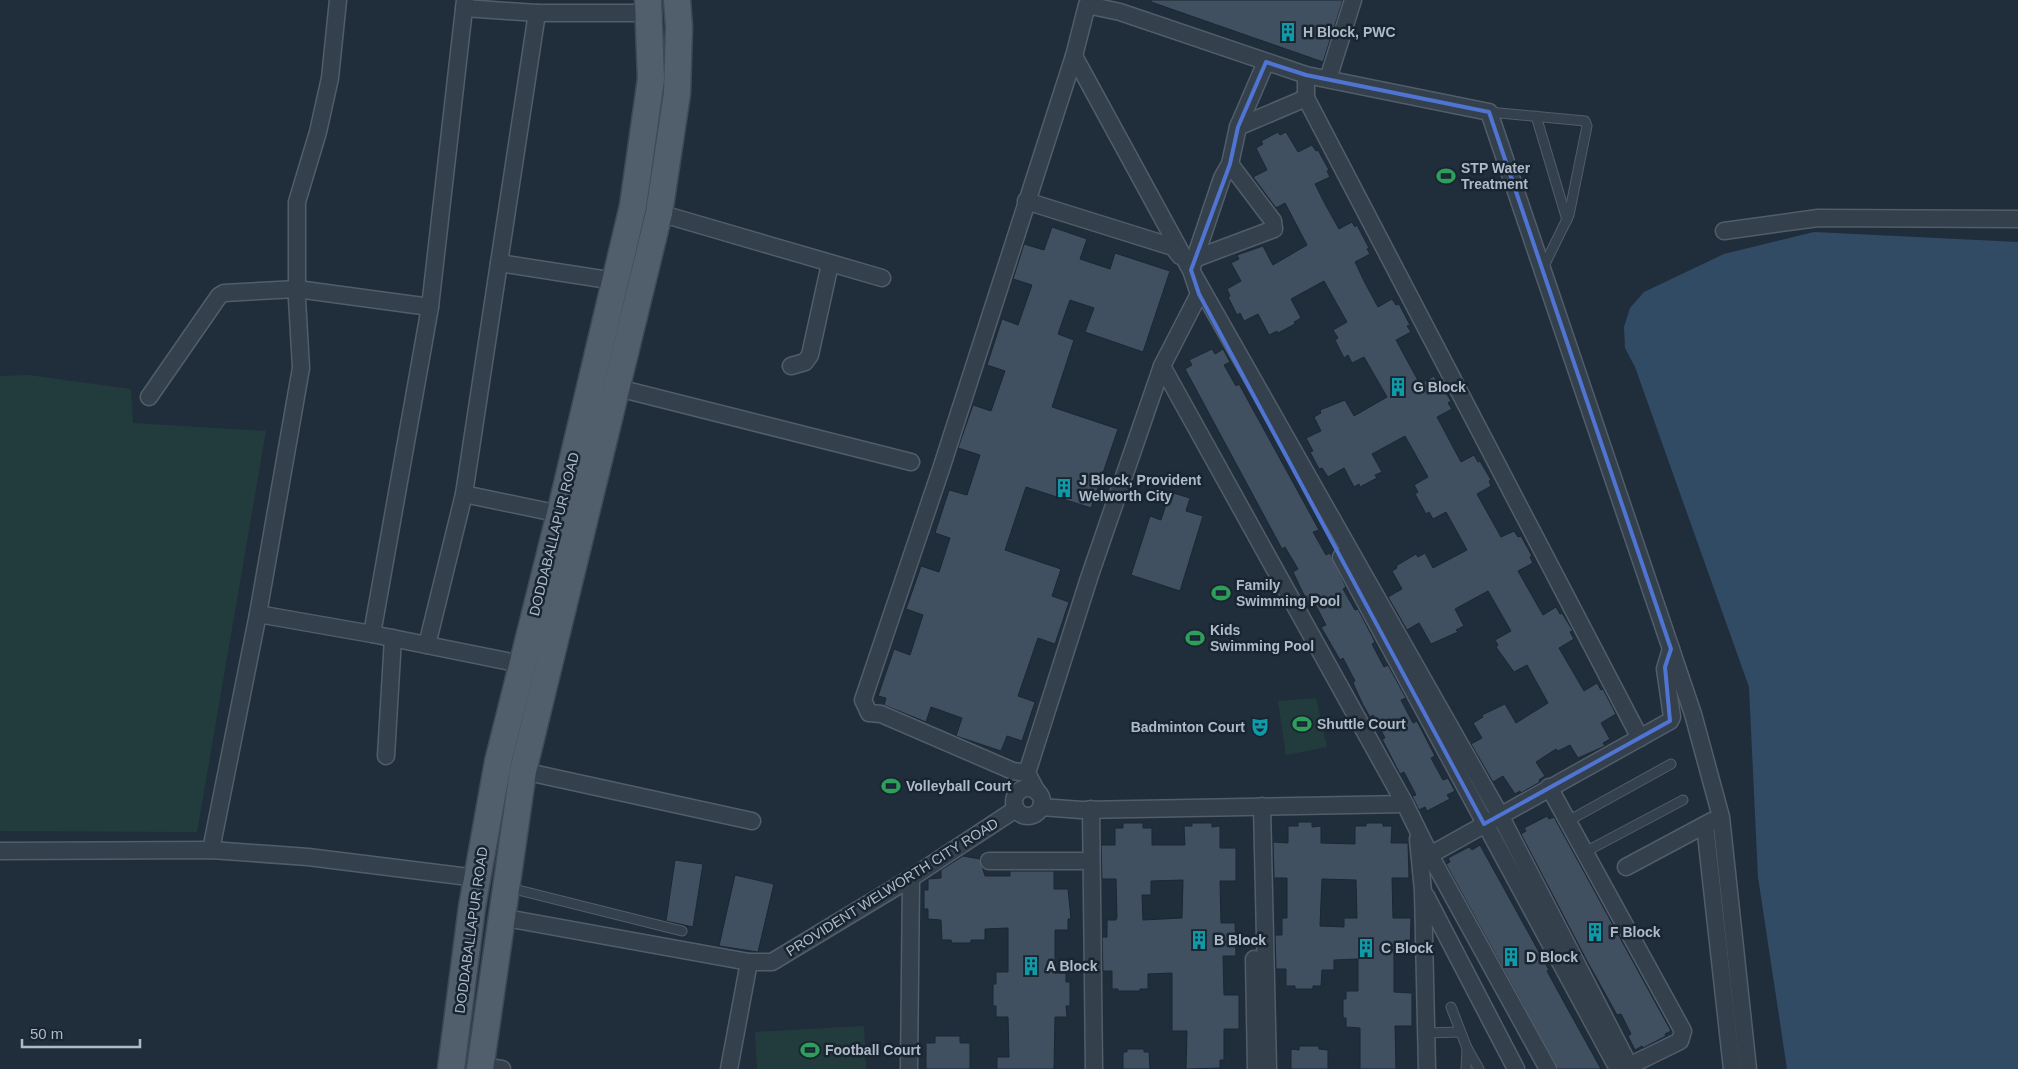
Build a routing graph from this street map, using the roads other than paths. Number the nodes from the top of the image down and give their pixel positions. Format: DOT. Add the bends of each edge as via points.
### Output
graph roads {
  1 [pos="338,0"];
  2 [pos="677,0"];
  3 [pos="1353,0"];
  4 [pos="1085,3"];
  5 [pos="465,4"];
  6 [pos="648,7"];
  7 [pos="537,13"];
  8 [pos="1074,56"];
  9 [pos="1266,62"];
  10 [pos="1306,75"];
  11 [pos="1328,79"];
  12 [pos="1306,98"];
  13 [pos="1489,112"];
  14 [pos="1536,116"];
  15 [pos="1238,127"];
  16 [pos="1230,164"];
  17 [pos="1026,200"];
  18 [pos="659,213"];
  19 [pos="2018,218"];
  20 [pos="1567,220"];
  21 [pos="1724,231"];
  22 [pos="499,263"];
  23 [pos="830,264"];
  24 [pos="1191,265"];
  25 [pos="1542,270"];
  26 [pos="882,278"];
  27 [pos="616,281"];
  28 [pos="297,289"];
  29 [pos="1199,294"];
  30 [pos="430,307"];
  31 [pos="791,366"];
  32 [pos="1162,366"];
  33 [pos="618,388"];
  34 [pos="149,397"];
  35 [pos="911,462"];
  36 [pos="464,494"];
  37 [pos="560,514"];
  38 [pos="258,614"];
  39 [pos="372,634"];
  40 [pos="393,638"];
  41 [pos="427,645"];
  42 [pos="1671,649"];
  43 [pos="521,664"];
  44 [pos="1640,738"];
  45 [pos="386,756"];
  46 [pos="1671,764"];
  47 [pos="523,771"];
  48 [pos="1027,773"];
  49 [pos="1549,787"];
  50 [pos="1039,800"];
  51 [pos="1684,800"];
  52 [pos="1405,804"];
  53 [pos="1256,807"];
  54 [pos="1016,809"];
  55 [pos="1086,810"];
  56 [pos="1500,815"];
  57 [pos="1721,817"];
  58 [pos="752,821"];
  59 [pos="1568,821"];
  60 [pos="1484,824"];
  61 [pos="1705,825"];
  62 [pos="1416,827"];
  63 [pos="211,850"];
  64 [pos="0,851"];
  65 [pos="1585,852"];
  66 [pos="1430,855"];
  67 [pos="989,861"];
  68 [pos="1082,861"];
  69 [pos="1626,866"];
  70 [pos="477,878"];
  71 [pos="911,878"];
  72 [pos="505,887"];
  73 [pos="1423,891"];
  74 [pos="500,917"];
  75 [pos="682,931"];
  76 [pos="749,962"];
  77 [pos="1451,1007"];
  78 [pos="1426,1032"];
  79 [pos="1460,1032"];
  80 [pos="1466,1048"];
  81 [pos="487,1068"];
  82 [pos="1626,1068"];
  83 [pos="450,1069"];
  84 [pos="729,1069"];
  85 [pos="909,1069"];
  86 [pos="1084,1069"];
  87 [pos="1094,1069"];
  88 [pos="1256,1069"];
  89 [pos="1268,1069"];
  90 [pos="1427,1069"];
  91 [pos="1466,1069"];
  92 [pos="1479,1069"];
  93 [pos="1516,1069"];
  94 [pos="1548,1069"];
  95 [pos="1732,1069"];
  96 [pos="1748,1069"];
  1 -- 28 [label="street" via="330,78 297,202"];
  2 -- 18 [label="main road, DODDABALLAPUR ROAD" via="677,94"];
  3 -- 11 [label="street"];
  4 -- 8 [label="street"];
  4 -- 9 [label="street"];
  5 -- 7 [label="street"];
  5 -- 30 [label="street"];
  6 -- 7 [label="street"];
  6 -- 27 [label="main road, DODDABALLAPUR ROAD" via="651,79 633,206"];
  7 -- 22 [label="street"];
  8 -- 17 [label="street"];
  8 -- 24 [label="street"];
  9 -- 10 [label="street"];
  9 -- 15 [label="street"];
  10 -- 11 [label="street"];
  10 -- 12 [label="street"];
  11 -- 13 [label="street"];
  12 -- 15 [label="street"];
  12 -- 44 [label="street"];
  13 -- 14 [label="lane"];
  13 -- 25 [label="street"];
  14 -- 20 [label="lane"];
  14 -- 20 [label="lane" via="1585,121"];
  15 -- 16 [label="street"];
  16 -- 24 [label="street"];
  16 -- 24 [label="street" via="1273,221 1274,230"];
  17 -- 24 [label="street" via="1173,247"];
  17 -- 48 [label="street" via="941,469 863,700 869,713 881,714"];
  18 -- 23 [label="street"];
  18 -- 33 [label="main road, DODDABALLAPUR ROAD"];
  19 -- 21 [label="street" via="1818,218"];
  20 -- 25 [label="lane"];
  22 -- 27 [label="street"];
  22 -- 36 [label="street"];
  23 -- 26 [label="street"];
  23 -- 31 [label="street" via="810,355 805,362"];
  24 -- 29 [label="street"];
  24 -- 56 [label="street"];
  25 -- 42 [label="street"];
  27 -- 37 [label="main road, DODDABALLAPUR ROAD"];
  28 -- 30 [label="street"];
  28 -- 34 [label="street" via="230,292 219,296"];
  28 -- 38 [label="street" via="301,368"];
  29 -- 32 [label="street"];
  29 -- 60 [label="street"];
  30 -- 39 [label="street"];
  32 -- 48 [label="street" via="1089,578"];
  32 -- 52 [label="street"];
  33 -- 35 [label="street"];
  33 -- 47 [label="main road, DODDABALLAPUR ROAD"];
  36 -- 37 [label="street"];
  36 -- 41 [label="street"];
  37 -- 43 [label="main road, DODDABALLAPUR ROAD"];
  38 -- 39 [label="street"];
  38 -- 63 [label="street"];
  39 -- 40 [label="street"];
  40 -- 41 [label="street"];
  40 -- 45 [label="street"];
  41 -- 43 [label="street"];
  42 -- 44 [label="street" via="1665,669 1671,720"];
  42 -- 57 [label="street" via="1693,714"];
  43 -- 70 [label="main road, DODDABALLAPUR ROAD" via="498,762"];
  44 -- 49 [label="street"];
  46 -- 59 [label="lane"];
  47 -- 58 [label="street"];
  47 -- 72 [label="main road, DODDABALLAPUR ROAD"];
  48 -- 50 [label="street"];
  49 -- 56 [label="street"];
  49 -- 59 [label="street"];
  50 -- 54 [label="street" via="1038,812 1029,816"];
  50 -- 54 [label="street" via="1032,789 1022,790 1015,798"];
  50 -- 55 [label="street"];
  51 -- 65 [label="lane"];
  52 -- 53 [label="street"];
  52 -- 62 [label="street"];
  53 -- 55 [label="street"];
  53 -- 88 [label="street"];
  53 -- 89 [label="street"];
  54 -- 71 [label="street, PROVIDENT WELWORTH CITY ROAD"];
  55 -- 68 [label="street"];
  55 -- 87 [label="street"];
  56 -- 60 [label="street"];
  56 -- 82 [label="street"];
  57 -- 61 [label="street"];
  57 -- 96 [label="street"];
  59 -- 65 [label="street"];
  60 -- 66 [label="street"];
  60 -- 82 [label="street"];
  61 -- 69 [label="street"];
  61 -- 95 [label="street"];
  62 -- 66 [label="street"];
  62 -- 73 [label="street"];
  63 -- 64 [label="street"];
  63 -- 70 [label="street" via="308,857"];
  65 -- 82 [label="street" via="1683,1031 1680,1041"];
  66 -- 94 [label="street"];
  67 -- 68 [label="street"];
  68 -- 86 [label="street"];
  70 -- 83 [label="main road, DODDABALLAPUR ROAD"];
  71 -- 76 [label="street, PROVIDENT WELWORTH CITY ROAD" via="772,962"];
  71 -- 85 [label="street"];
  72 -- 74 [label="main road, DODDABALLAPUR ROAD"];
  72 -- 75 [label="lane"];
  73 -- 78 [label="street"];
  73 -- 93 [label="street"];
  74 -- 76 [label="street, PROVIDENT WELWORTH CITY ROAD"];
  74 -- 81 [label="main road, DODDABALLAPUR ROAD"];
  76 -- 84 [label="street"];
  77 -- 79 [label="lane"];
  78 -- 79 [label="lane"];
  78 -- 90 [label="street"];
  79 -- 80 [label="lane"];
  80 -- 91 [label="lane"];
  80 -- 92 [label="lane"];
}
